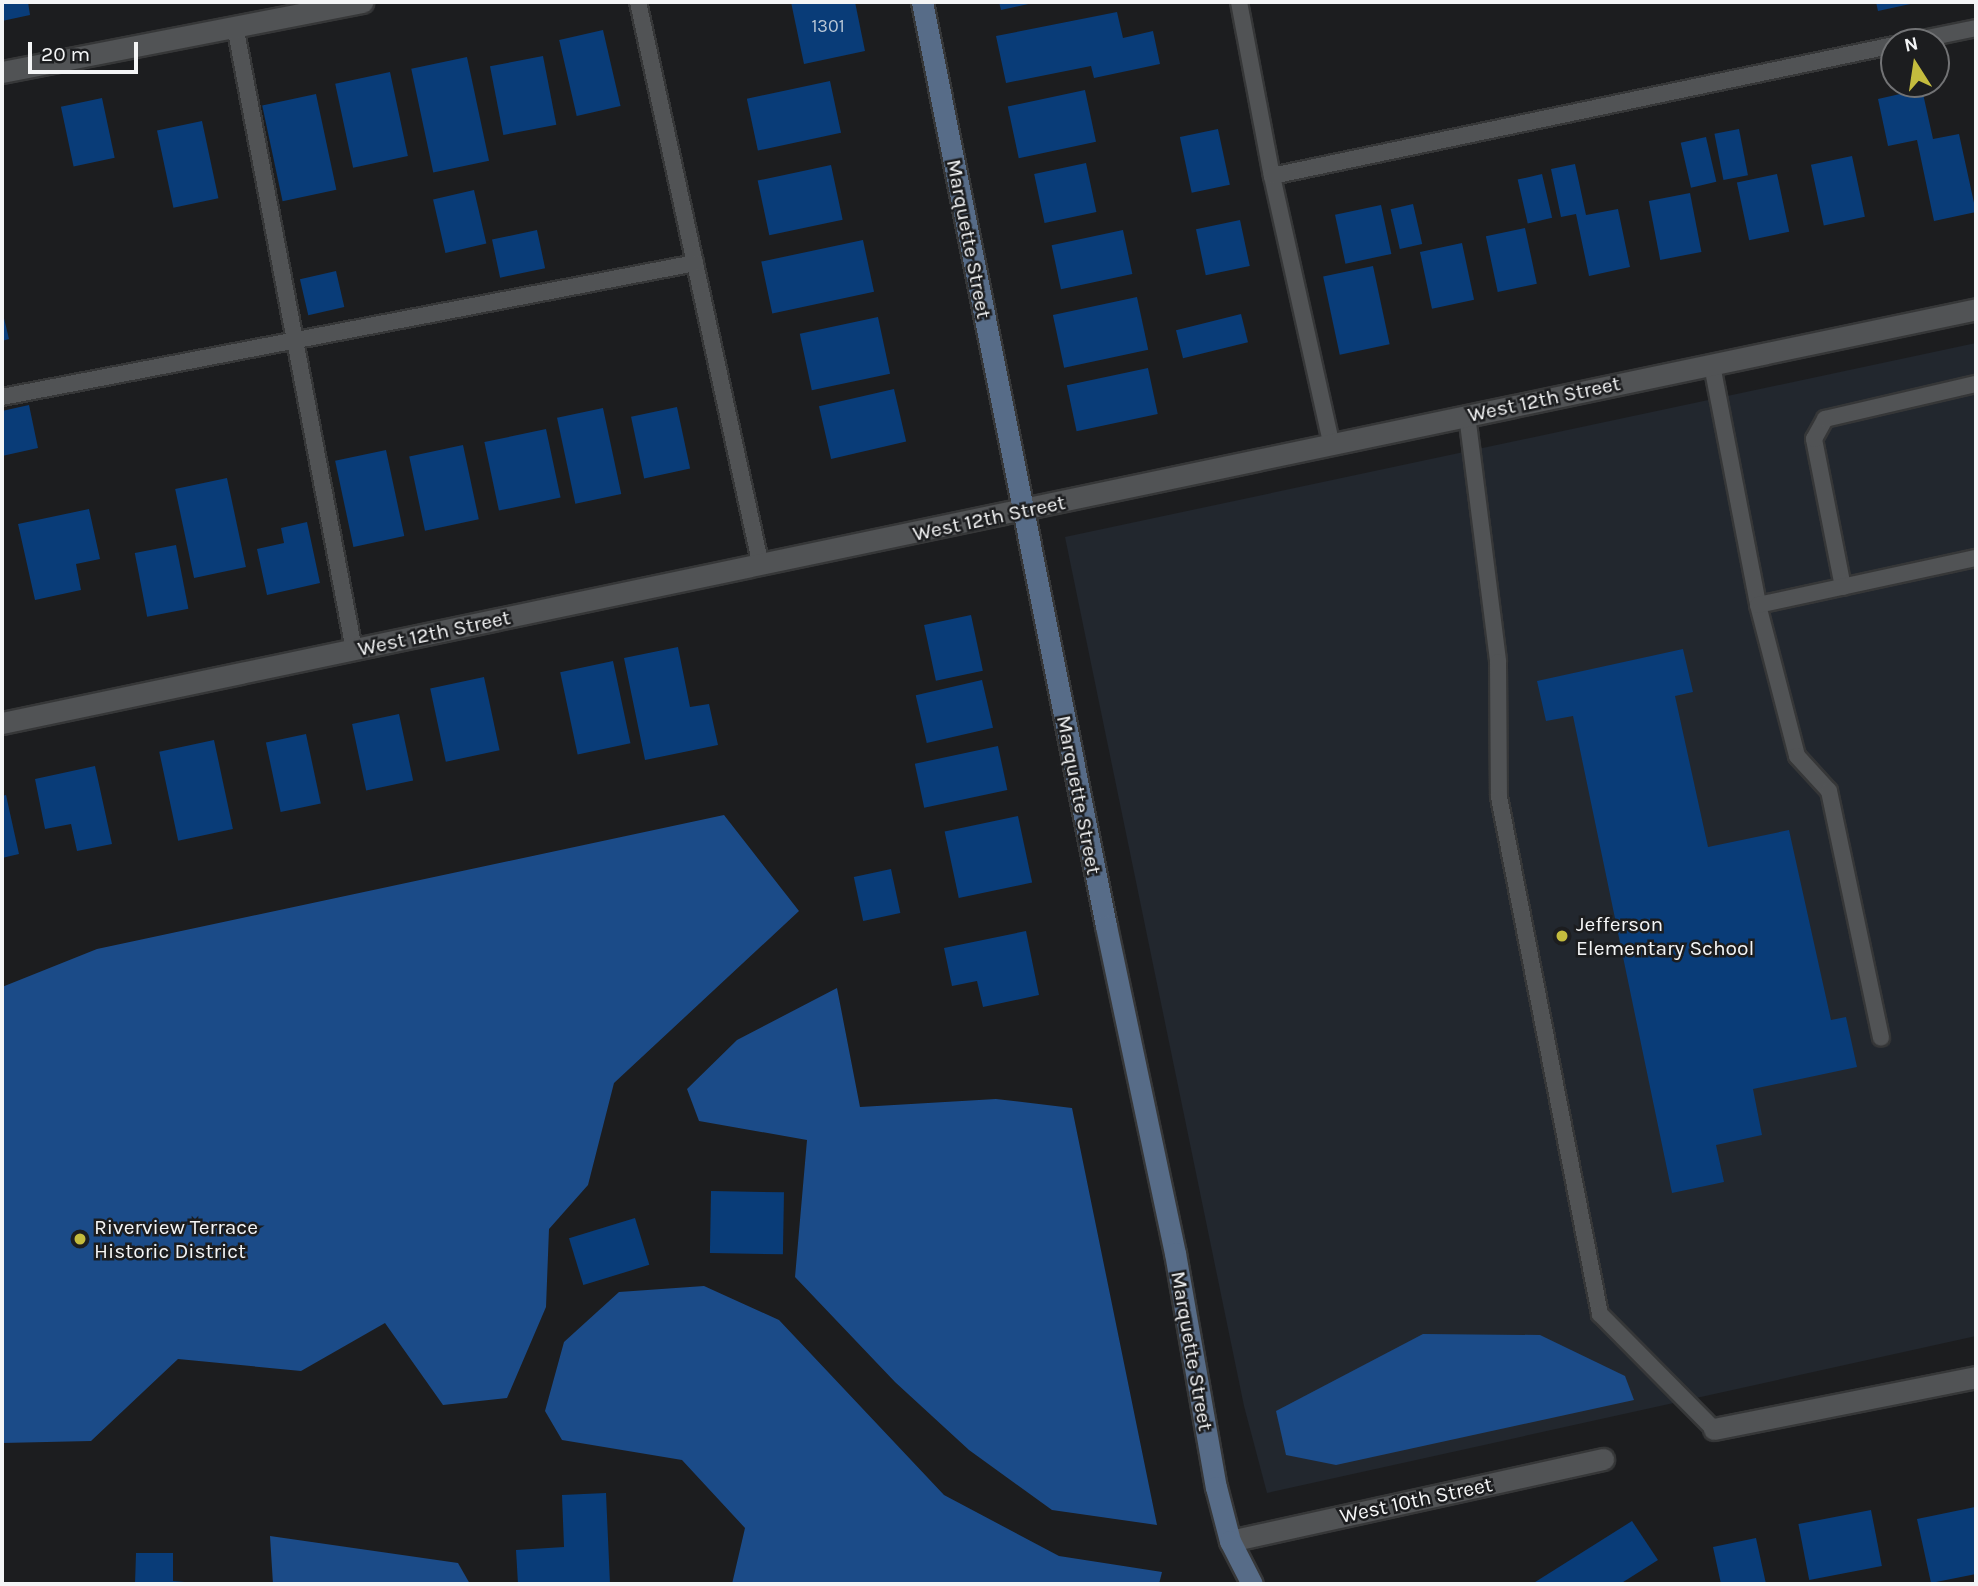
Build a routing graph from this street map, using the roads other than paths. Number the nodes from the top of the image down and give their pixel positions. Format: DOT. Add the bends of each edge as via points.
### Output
graph roads {
  1 [pos="362,2"];
  2 [pos="638,2"];
  3 [pos="922,2"];
  4 [pos="1239,2"];
  5 [pos="234,26"];
  6 [pos="1976,28"];
  7 [pos="1950,33"];
  8 [pos="1880,48"];
  9 [pos="2,72"];
  10 [pos="1272,176"];
  11 [pos="695,263"];
  12 [pos="1976,309"];
  13 [pos="294,340"];
  14 [pos="1712,365"];
  15 [pos="1976,384"];
  16 [pos="2,397"];
  17 [pos="1467,415"];
  18 [pos="1331,443"];
  19 [pos="1023,510"];
  20 [pos="1976,558"];
  21 [pos="761,566"];
  22 [pos="1843,587"];
  23 [pos="1758,604"];
  24 [pos="354,650"];
  25 [pos="2,723"];
  26 [pos="1881,1038"];
  27 [pos="1976,1377"];
  28 [pos="1714,1429"];
  29 [pos="1603,1459"];
  30 [pos="1230,1541"];
  31 [pos="1252,1584"];
  1 -- 5 [label="street"];
  2 -- 11 [label="lane"];
  3 -- 19 [label="street, Marquette Street"];
  4 -- 10 [label="lane"];
  5 -- 9 [label="street"];
  5 -- 13 [label="lane"];
  6 -- 7 [label="lane"];
  8 -- 10 [label="lane"];
  10 -- 18 [label="lane"];
  11 -- 13 [label="lane"];
  11 -- 21 [label="lane"];
  12 -- 14 [label="street, West 12th Street"];
  13 -- 16 [label="lane"];
  13 -- 24 [label="lane"];
  14 -- 17 [label="street, West 12th Street"];
  14 -- 23 [label="lane"];
  15 -- 22 [label="lane" via="1825,419 1814,439"];
  17 -- 18 [label="street, West 12th Street"];
  17 -- 28 [label="lane" via="1498,662 1499,797 1600,1314"];
  18 -- 19 [label="street, West 12th Street"];
  19 -- 21 [label="street, West 12th Street"];
  19 -- 30 [label="street, Marquette Street"];
  20 -- 22 [label="lane"];
  21 -- 24 [label="street, West 12th Street"];
  22 -- 23 [label="lane"];
  23 -- 26 [label="lane" via="1797,756 1829,791"];
  24 -- 25 [label="street, West 12th Street"];
  27 -- 28 [label="street"];
  29 -- 30 [label="street, West 10th Street"];
  30 -- 31 [label="street, Marquette Street"];
}
